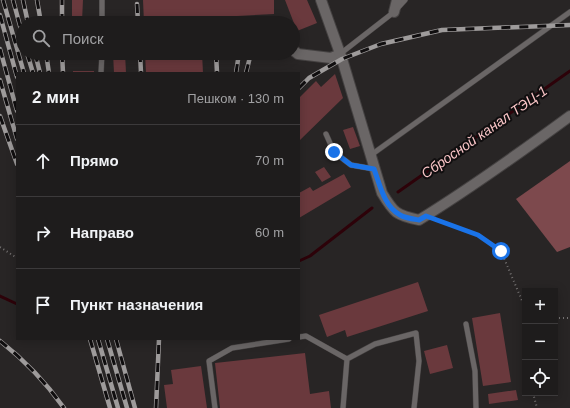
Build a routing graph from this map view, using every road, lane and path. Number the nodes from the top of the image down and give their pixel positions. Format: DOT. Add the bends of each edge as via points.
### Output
graph roads {
  1 [pos="102,0"];
  2 [pos="321,0"];
  3 [pos="397,0"];
  4 [pos="405,0"];
  5 [pos="394,12"];
  6 [pos="570,12"];
  7 [pos="102,16"];
  8 [pos="300,54"];
  9 [pos="340,54"];
  10 [pos="102,60"];
  11 [pos="102,72"];
  12 [pos="570,116"];
  13 [pos="326,134"];
  14 [pos="371,155"];
  15 [pos="374,169"];
  16 [pos="426,216"];
  17 [pos="0,247"];
  18 [pos="16,257"];
  19 [pos="522,301"];
  20 [pos="558,318"];
  21 [pos="570,318"];
  22 [pos="466,324"];
  23 [pos="300,337"];
  24 [pos="283,340"];
  25 [pos="347,359"];
  26 [pos="534,396"];
  27 [pos="215,408"];
  28 [pos="343,408"];
  29 [pos="414,408"];
  30 [pos="476,408"];
  31 [pos="536,408"];
  1 -- 7 [label="lane"];
  2 -- 9 [label="main road"];
  3 -- 5 [label="main road"];
  4 -- 5 [label="lane"];
  5 -- 9 [label="lane"];
  6 -- 14 [label="lane"];
  8 -- 9 [label="main road" via="331,58"];
  9 -- 14 [label="main road"];
  10 -- 11 [label="lane"];
  12 -- 16 [label="main road"];
  13 -- 15 [label="lane" via="334,152 351,165"];
  14 -- 15 [label="main road"];
  15 -- 16 [label="main road" via="382,193 391,209 402,216 419,220"];
  16 -- 19 [label="path" via="478,235 501,251"];
  17 -- 18 [label="path"];
  20 -- 21 [label="path"];
  22 -- 30 [label="lane" via="475,371"];
  23 -- 25 [label="lane" via="306,336"];
  24 -- 27 [label="lane" via="232,348 209,361"];
  25 -- 28 [label="lane"];
  25 -- 29 [label="lane" via="375,344 416,333 419,361"];
  26 -- 31 [label="path"];
}
